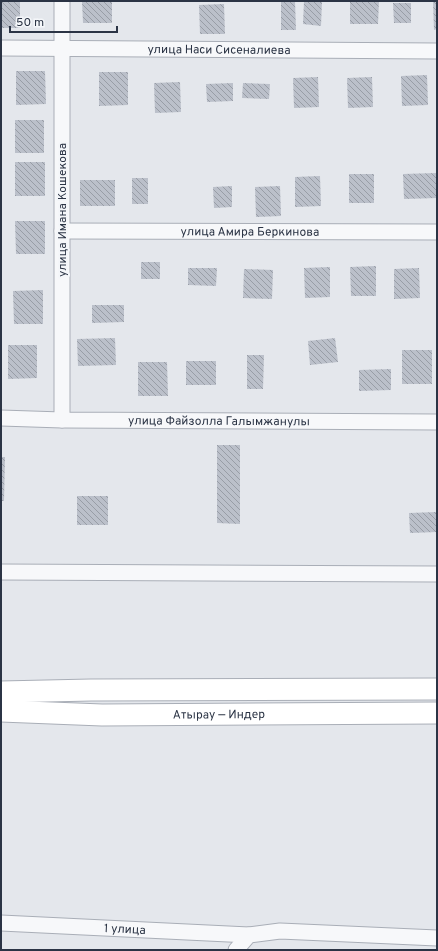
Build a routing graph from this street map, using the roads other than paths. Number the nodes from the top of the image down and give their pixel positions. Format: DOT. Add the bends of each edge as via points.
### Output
graph roads {
  1 [pos="62,1"];
  2 [pos="1,48"];
  3 [pos="62,49"];
  4 [pos="437,51"];
  5 [pos="62,231"];
  6 [pos="437,232"];
  7 [pos="1,418"];
  8 [pos="62,420"];
  9 [pos="437,422"];
  10 [pos="1,572"];
  11 [pos="437,574"];
  12 [pos="437,689"];
  13 [pos="1,692"];
  14 [pos="1,711"];
  15 [pos="437,713"];
  16 [pos="1,923"];
  17 [pos="249,935"];
  18 [pos="437,938"];
  19 [pos="236,950"];
  1 -- 3 [label="street, улица Имана Кошекова"];
  2 -- 3 [label="street, улица Наси Сисеналиева"];
  3 -- 4 [label="street, улица Наси Сисеналиева"];
  3 -- 5 [label="street, улица Имана Кошекова"];
  5 -- 6 [label="street, улица Амира Беркинова"];
  5 -- 8 [label="street, улица Имана Кошекова"];
  7 -- 8 [label="street, улица Файзолла Галымжанулы"];
  8 -- 9 [label="street, улица Файзолла Галымжанулы"];
  10 -- 11 [label="street"];
  12 -- 13 [label="main road, Атырау — Индер"];
  14 -- 15 [label="main road, Атырау — Индер" via="102,714"];
  16 -- 17 [label="street, 1 улица"];
  17 -- 18 [label="street, 1 улица" via="280,931"];
  17 -- 19 [label="street"];
}
